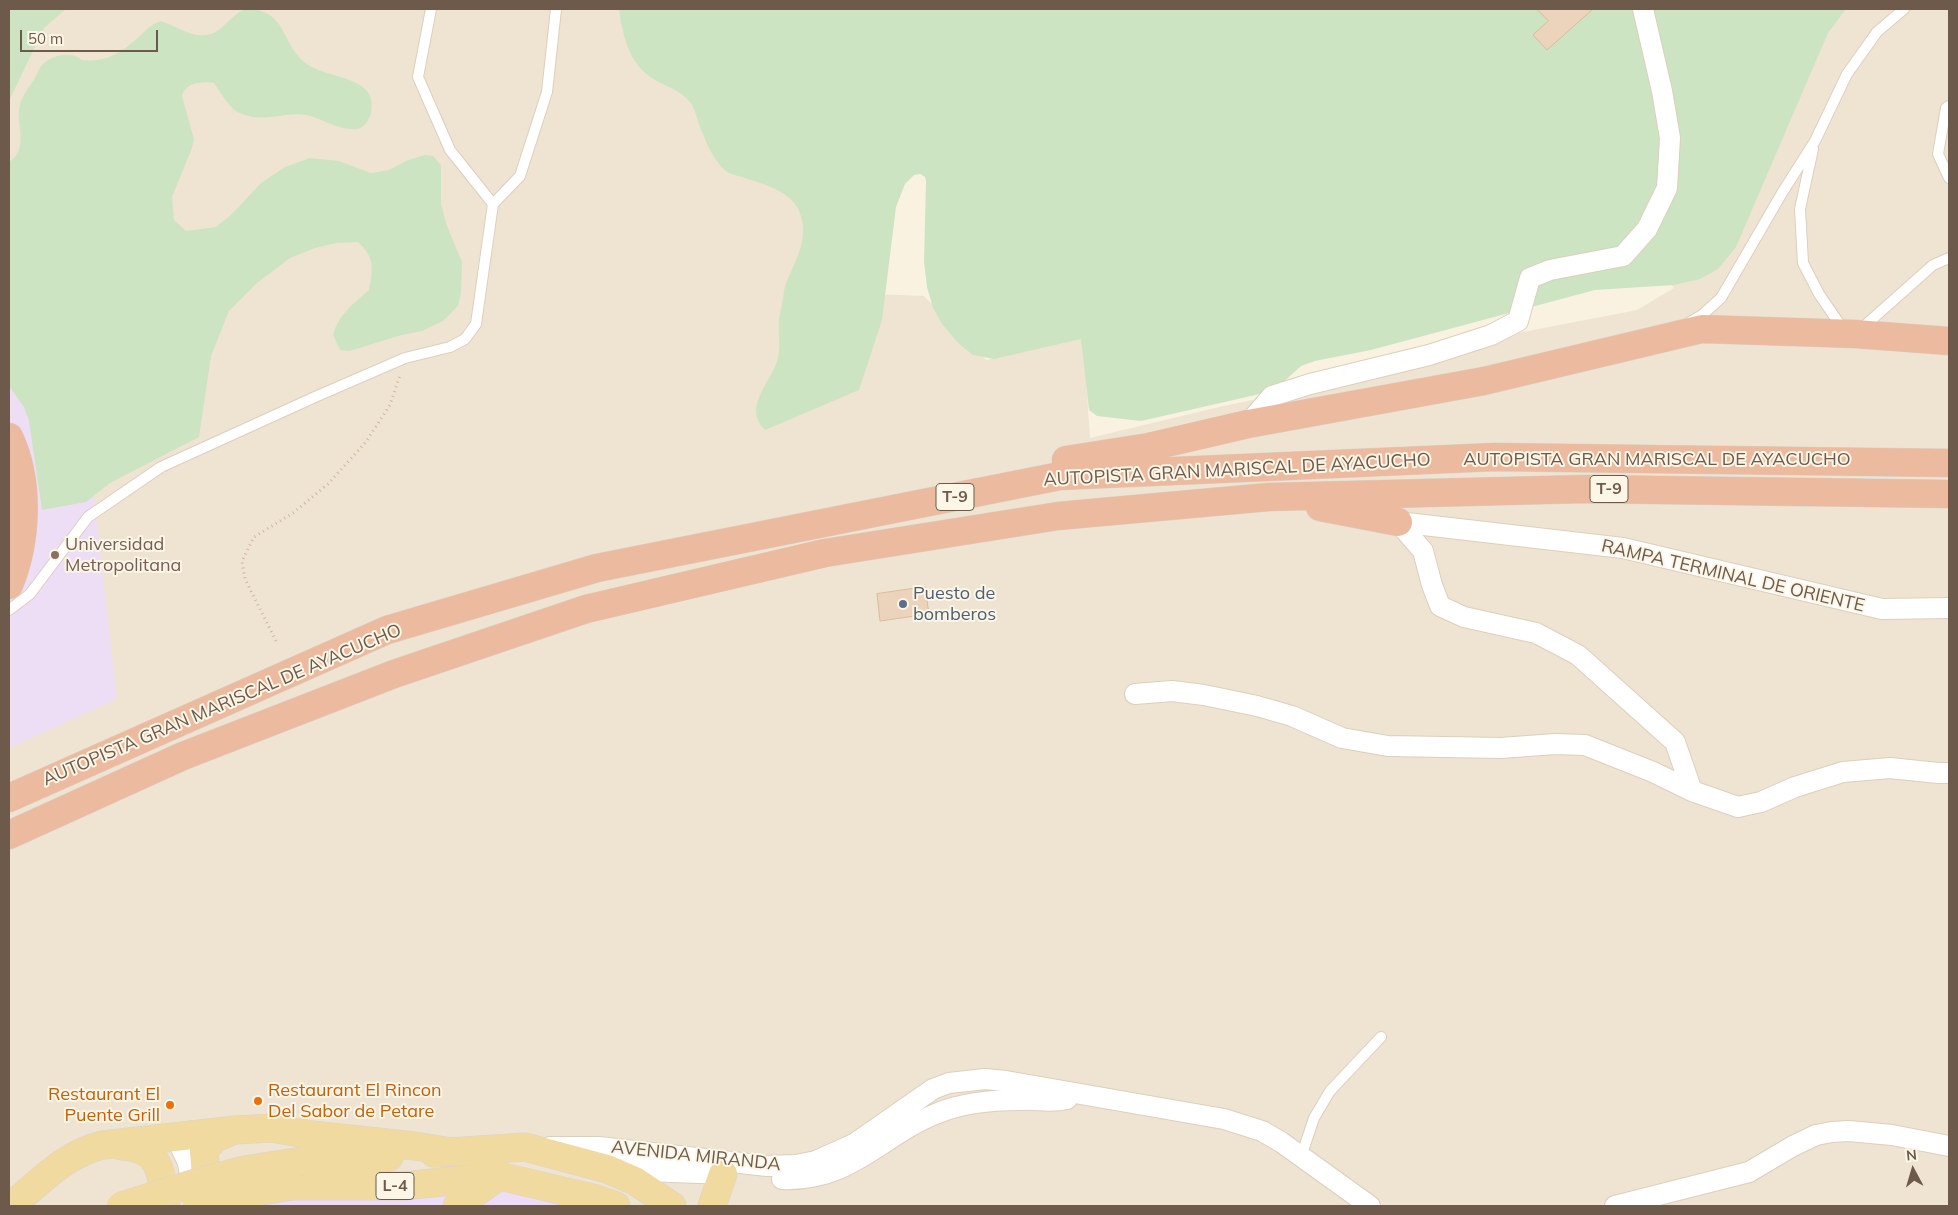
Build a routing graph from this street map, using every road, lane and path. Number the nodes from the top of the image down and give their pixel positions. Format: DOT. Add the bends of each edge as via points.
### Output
graph roads {
  1 [pos="431,9"];
  2 [pos="556,9"];
  3 [pos="1643,9"];
  4 [pos="1904,9"];
  5 [pos="1949,106"];
  6 [pos="1815,141"];
  7 [pos="1949,178"];
  8 [pos="493,204"];
  9 [pos="1949,258"];
  10 [pos="1851,334"];
  11 [pos="1660,338"];
  12 [pos="1949,341"];
  13 [pos="405,358"];
  14 [pos="1248,424"];
  15 [pos="9,437"];
  16 [pos="1949,463"];
  17 [pos="1949,494"];
  18 [pos="1269,497"];
  19 [pos="939,500"];
  20 [pos="1398,522"];
  21 [pos="9,585"];
  22 [pos="1949,608"];
  23 [pos="9,610"];
  24 [pos="276,641"];
  25 [pos="1135,694"];
  26 [pos="1949,773"];
  27 [pos="1692,791"];
  28 [pos="9,798"];
  29 [pos="9,835"];
  30 [pos="1381,1037"];
  31 [pos="1083,1095"];
  32 [pos="235,1130"];
  33 [pos="176,1137"];
  34 [pos="103,1146"];
  35 [pos="1949,1146"];
  36 [pos="525,1147"];
  37 [pos="452,1152"];
  38 [pos="1301,1157"];
  39 [pos="173,1165"];
  40 [pos="607,1169"];
  41 [pos="724,1174"];
  42 [pos="499,1176"];
  43 [pos="11,1206"];
  44 [pos="121,1206"];
  45 [pos="166,1206"];
  46 [pos="195,1206"];
  47 [pos="208,1206"];
  48 [pos="457,1206"];
  49 [pos="616,1206"];
  50 [pos="672,1206"];
  51 [pos="712,1206"];
  52 [pos="1370,1206"];
  53 [pos="1615,1206"];
  1 -- 8 [label="lane" via="418,77 450,150"];
  2 -- 8 [label="lane" via="547,92 520,176"];
  3 -- 14 [label="street" via="1670,138 1667,188 1647,229 1623,256 1550,270 1530,278 1518,321 1491,336 1272,396"];
  4 -- 6 [label="lane" via="1877,32 1847,74"];
  5 -- 7 [label="lane" via="1938,154"];
  6 -- 10 [label="lane" via="1800,209 1803,263 1819,294"];
  6 -- 11 [label="lane" via="1721,298 1702,315"];
  8 -- 13 [label="lane" via="476,324 465,339 450,347"];
  9 -- 10 [label="lane" via="1933,265"];
  10 -- 11 [label="highway" via="1702,329"];
  10 -- 12 [label="highway"];
  11 -- 14 [label="highway" via="1484,380"];
  13 -- 23 [label="lane" via="161,467 88,517 30,594"];
  13 -- 24 [label="path" via="390,405 365,443 328,484 292,513 254,537 242,561 245,579"];
  14 -- 19 [label="highway" via="1149,447 1038,465"];
  15 -- 21 [label="highway" via="23,496 21,542"];
  16 -- 19 [label="highway, AUTOPISTA GRAN MARISCAL DE AYACUCHO / T-9" via="1494,456 1060,476"];
  17 -- 18 [label="highway, AUTOPISTA GRAN MARISCAL DE AYACUCHO / T-9" via="1586,489"];
  18 -- 20 [label="highway"];
  18 -- 29 [label="highway, AUTOPISTA GRAN MARISCAL DE AYACUCHO / T-9" via="1058,516 825,553 586,609 394,674 183,756"];
  19 -- 28 [label="highway, AUTOPISTA GRAN MARISCAL DE AYACUCHO / T-9" via="596,568 387,630"];
  20 -- 22 [label="street, RAMPA TERMINAL DE ORIENTE" via="1622,548 1882,610"];
  20 -- 27 [label="street" via="1423,551 1440,606 1464,617 1536,633 1578,655 1675,742"];
  25 -- 27 [label="street" via="1172,691 1204,695 1292,716 1342,738 1388,746 1501,748 1585,745"];
  26 -- 27 [label="street" via="1890,768 1843,772 1761,802 1738,807"];
  30 -- 38 [label="lane" via="1330,1091 1314,1118"];
  31 -- 36 [label="street, AVENIDA MIRANDA" via="1006,1080 949,1083 933,1089 854,1144 816,1161 796,1165 766,1166 599,1147"];
  31 -- 38 [label="street, AVENIDA MIRANDA" via="1224,1119 1262,1131"];
  31 -- 41 [label="street, AVENIDA MIRANDA" via="1052,1102 990,1101 961,1105 908,1126 864,1157 838,1170 815,1176 785,1179"];
  32 -- 33 [label="main road, L-4"];
  32 -- 37 [label="main road, L-4" via="270,1128"];
  32 -- 47 [label="main road, L-4" via="215,1138 204,1151"];
  33 -- 34 [label="main road, L-4"];
  33 -- 39 [label="street"];
  33 -- 46 [label="street" via="188,1163"];
  34 -- 43 [label="main road, L-4" via="82,1151 62,1164"];
  34 -- 45 [label="main road, L-4" via="134,1146 151,1156 160,1169"];
  35 -- 53 [label="street" via="1892,1135 1832,1132 1793,1146 1749,1172"];
  36 -- 37 [label="main road, L-4"];
  36 -- 40 [label="main road, L-4"];
  37 -- 44 [label="main road, L-4, bridge" via="302,1161 244,1170"];
  38 -- 52 [label="street, AVENIDA MIRANDA"];
  40 -- 41 [label="street, AVENIDA MIRANDA"];
  40 -- 42 [label="main road"];
  40 -- 50 [label="main road, L-4" via="635,1181"];
  41 -- 51 [label="main road"];
  42 -- 46 [label="main road, L-4, bridge" via="404,1186 291,1186"];
  42 -- 48 [label="main road"];
  42 -- 49 [label="main road, L-4"];
}
